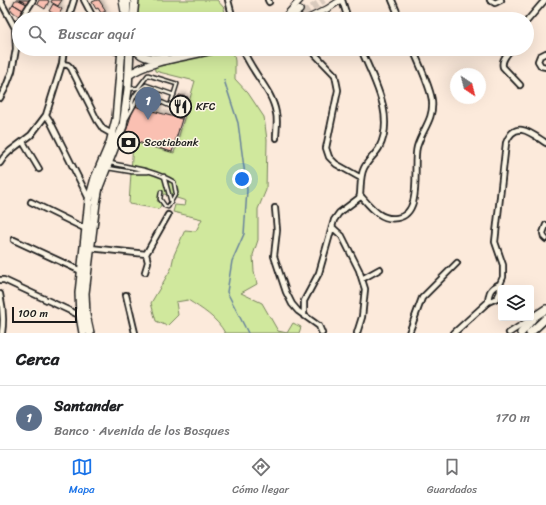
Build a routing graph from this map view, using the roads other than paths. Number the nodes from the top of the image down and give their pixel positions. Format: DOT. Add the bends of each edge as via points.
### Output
graph roads {
  1 [pos="0,0"];
  2 [pos="33,0"];
  3 [pos="74,0"];
  4 [pos="84,0"];
  5 [pos="122,0"];
  6 [pos="127,0"];
  7 [pos="132,0"];
  8 [pos="135,0"];
  9 [pos="228,0"];
  10 [pos="300,0"];
  11 [pos="341,0"];
  12 [pos="392,0"];
  13 [pos="490,0"];
  14 [pos="501,0"];
  15 [pos="545,0"];
  16 [pos="299,10"];
  17 [pos="25,12"];
  18 [pos="70,12"];
  19 [pos="90,12"];
  20 [pos="124,12"];
  21 [pos="125,12"];
  22 [pos="133,12"];
  23 [pos="134,12"];
  24 [pos="231,12"];
  25 [pos="290,12"];
  26 [pos="296,12"];
  27 [pos="321,12"];
  28 [pos="345,12"];
  29 [pos="397,12"];
  30 [pos="534,13"];
  31 [pos="12,22"];
  32 [pos="546,53"];
  33 [pos="15,56"];
  34 [pos="63,56"];
  35 [pos="122,56"];
  36 [pos="129,56"];
  37 [pos="142,56"];
  38 [pos="171,56"];
  39 [pos="176,56"];
  40 [pos="245,56"];
  41 [pos="317,56"];
  42 [pos="364,56"];
  43 [pos="416,56"];
  44 [pos="506,56"];
  45 [pos="159,59"];
  46 [pos="62,64"];
  47 [pos="132,67"];
  48 [pos="546,67"];
  49 [pos="126,78"];
  50 [pos="520,85"];
  51 [pos="128,89"];
  52 [pos="139,91"];
  53 [pos="174,95"];
  54 [pos="0,98"];
  55 [pos="46,115"];
  56 [pos="123,126"];
  57 [pos="112,134"];
  58 [pos="276,138"];
  59 [pos="23,142"];
  60 [pos="110,143"];
  61 [pos="546,143"];
  62 [pos="0,163"];
  63 [pos="107,165"];
  64 [pos="38,169"];
  65 [pos="153,172"];
  66 [pos="164,176"];
  67 [pos="361,178"];
  68 [pos="161,192"];
  69 [pos="360,194"];
  70 [pos="89,200"];
  71 [pos="31,202"];
  72 [pos="172,202"];
  73 [pos="275,208"];
  74 [pos="168,215"];
  75 [pos="546,225"];
  76 [pos="332,227"];
  77 [pos="86,229"];
  78 [pos="546,239"];
  79 [pos="14,240"];
  80 [pos="90,248"];
  81 [pos="146,254"];
  82 [pos="457,263"];
  83 [pos="380,269"];
  84 [pos="81,271"];
  85 [pos="145,272"];
  86 [pos="362,279"];
  87 [pos="0,280"];
  88 [pos="500,284"];
  89 [pos="0,294"];
  90 [pos="126,295"];
  91 [pos="488,302"];
  92 [pos="546,308"];
  93 [pos="83,316"];
  94 [pos="304,316"];
  95 [pos="534,317"];
  96 [pos="546,318"];
  97 [pos="528,321"];
  98 [pos="531,321"];
  99 [pos="2,333"];
  100 [pos="83,333"];
  101 [pos="90,333"];
  102 [pos="135,333"];
  103 [pos="322,333"];
  104 [pos="357,333"];
  105 [pos="409,333"];
  106 [pos="454,333"];
  107 [pos="509,333"];
  108 [pos="521,333"];
  109 [pos="530,333"];
  1 -- 31 [label="street"];
  2 -- 17 [label="street"];
  3 -- 18 [label="street"];
  4 -- 19 [label="street"];
  5 -- 20 [label="street"];
  6 -- 21 [label="main road"];
  7 -- 22 [label="street"];
  8 -- 23 [label="main road"];
  9 -- 24 [label="street"];
  10 -- 25 [label="street"];
  11 -- 27 [label="street"];
  11 -- 28 [label="street"];
  12 -- 29 [label="street"];
  13 -- 14 [label="street" via="495,3"];
  15 -- 30 [label="street"];
  16 -- 26 [label="main road"];
  32 -- 48 [label="street" via="540,56 538,61 541,66"];
  33 -- 54 [label="street" via="12,70"];
  34 -- 46 [label="street"];
  35 -- 57 [label="main road" via="117,114"];
  36 -- 49 [label="main road"];
  37 -- 45 [label="main road"];
  38 -- 45 [label="main road"];
  39 -- 45 [label="main road"];
  40 -- 58 [label="street" via="269,94 276,112"];
  41 -- 67 [label="street" via="335,75 338,90 326,148 329,157 336,164"];
  42 -- 67 [label="street" via="383,105 385,119 379,148 364,167"];
  43 -- 69 [label="street" via="432,99 433,111 417,147 413,204 408,213 392,219 383,217 375,211"];
  44 -- 50 [label="street" via="503,67"];
  45 -- 47 [label="main road"];
  45 -- 49 [label="main road"];
  46 -- 55 [label="street"];
  46 -- 57 [label="street" via="71,68 100,125"];
  49 -- 51 [label="main road"];
  49 -- 60 [label="main road" via="120,121"];
  51 -- 52 [label="lane"];
  51 -- 56 [label="main road"];
  52 -- 53 [label="lane" via="146,85"];
  52 -- 53 [label="lane" via="170,106"];
  52 -- 53 [label="lane" via="148,75 177,84"];
  52 -- 56 [label="lane"];
  55 -- 59 [label="street"];
  55 -- 70 [label="street"];
  56 -- 63 [label="main road"];
  57 -- 60 [label="main road"];
  59 -- 62 [label="street"];
  59 -- 64 [label="street"];
  60 -- 70 [label="main road"];
  61 -- 88 [label="street" via="521,129 508,136 495,242 503,264 503,278"];
  63 -- 65 [label="lane"];
  63 -- 65 [label="lane" via="132,172"];
  63 -- 80 [label="main road" via="99,187"];
  65 -- 66 [label="lane"];
  66 -- 72 [label="lane"];
  66 -- 72 [label="lane" via="174,182 176,193"];
  67 -- 69 [label="street"];
  68 -- 72 [label="lane" via="160,199 164,206"];
  69 -- 76 [label="street" via="359,198 336,216"];
  70 -- 77 [label="main road"];
  71 -- 77 [label="street"];
  73 -- 94 [label="street" via="277,230 274,256 292,304"];
  74 -- 81 [label="street"];
  75 -- 78 [label="street" via="543,233"];
  76 -- 86 [label="street" via="342,236"];
  76 -- 94 [label="street" via="319,272 304,301"];
  77 -- 84 [label="main road"];
  79 -- 84 [label="street"];
  80 -- 81 [label="street"];
  80 -- 93 [label="main road"];
  81 -- 85 [label="street" via="148,262"];
  82 -- 105 [label="street" via="422,298"];
  83 -- 86 [label="street"];
  84 -- 93 [label="main road" via="79,304"];
  86 -- 104 [label="street" via="365,289 364,304"];
  87 -- 93 [label="street"];
  88 -- 91 [label="street" via="489,292"];
  88 -- 91 [label="street" via="497,298"];
  89 -- 99 [label="street" via="3,304"];
  90 -- 102 [label="street"];
  91 -- 106 [label="street"];
  92 -- 95 [label="main road"];
  93 -- 100 [label="main road"];
  93 -- 101 [label="main road"];
  94 -- 103 [label="street" via="319,326"];
  96 -- 109 [label="main road"];
  97 -- 107 [label="street"];
  98 -- 108 [label="main road"];
}
